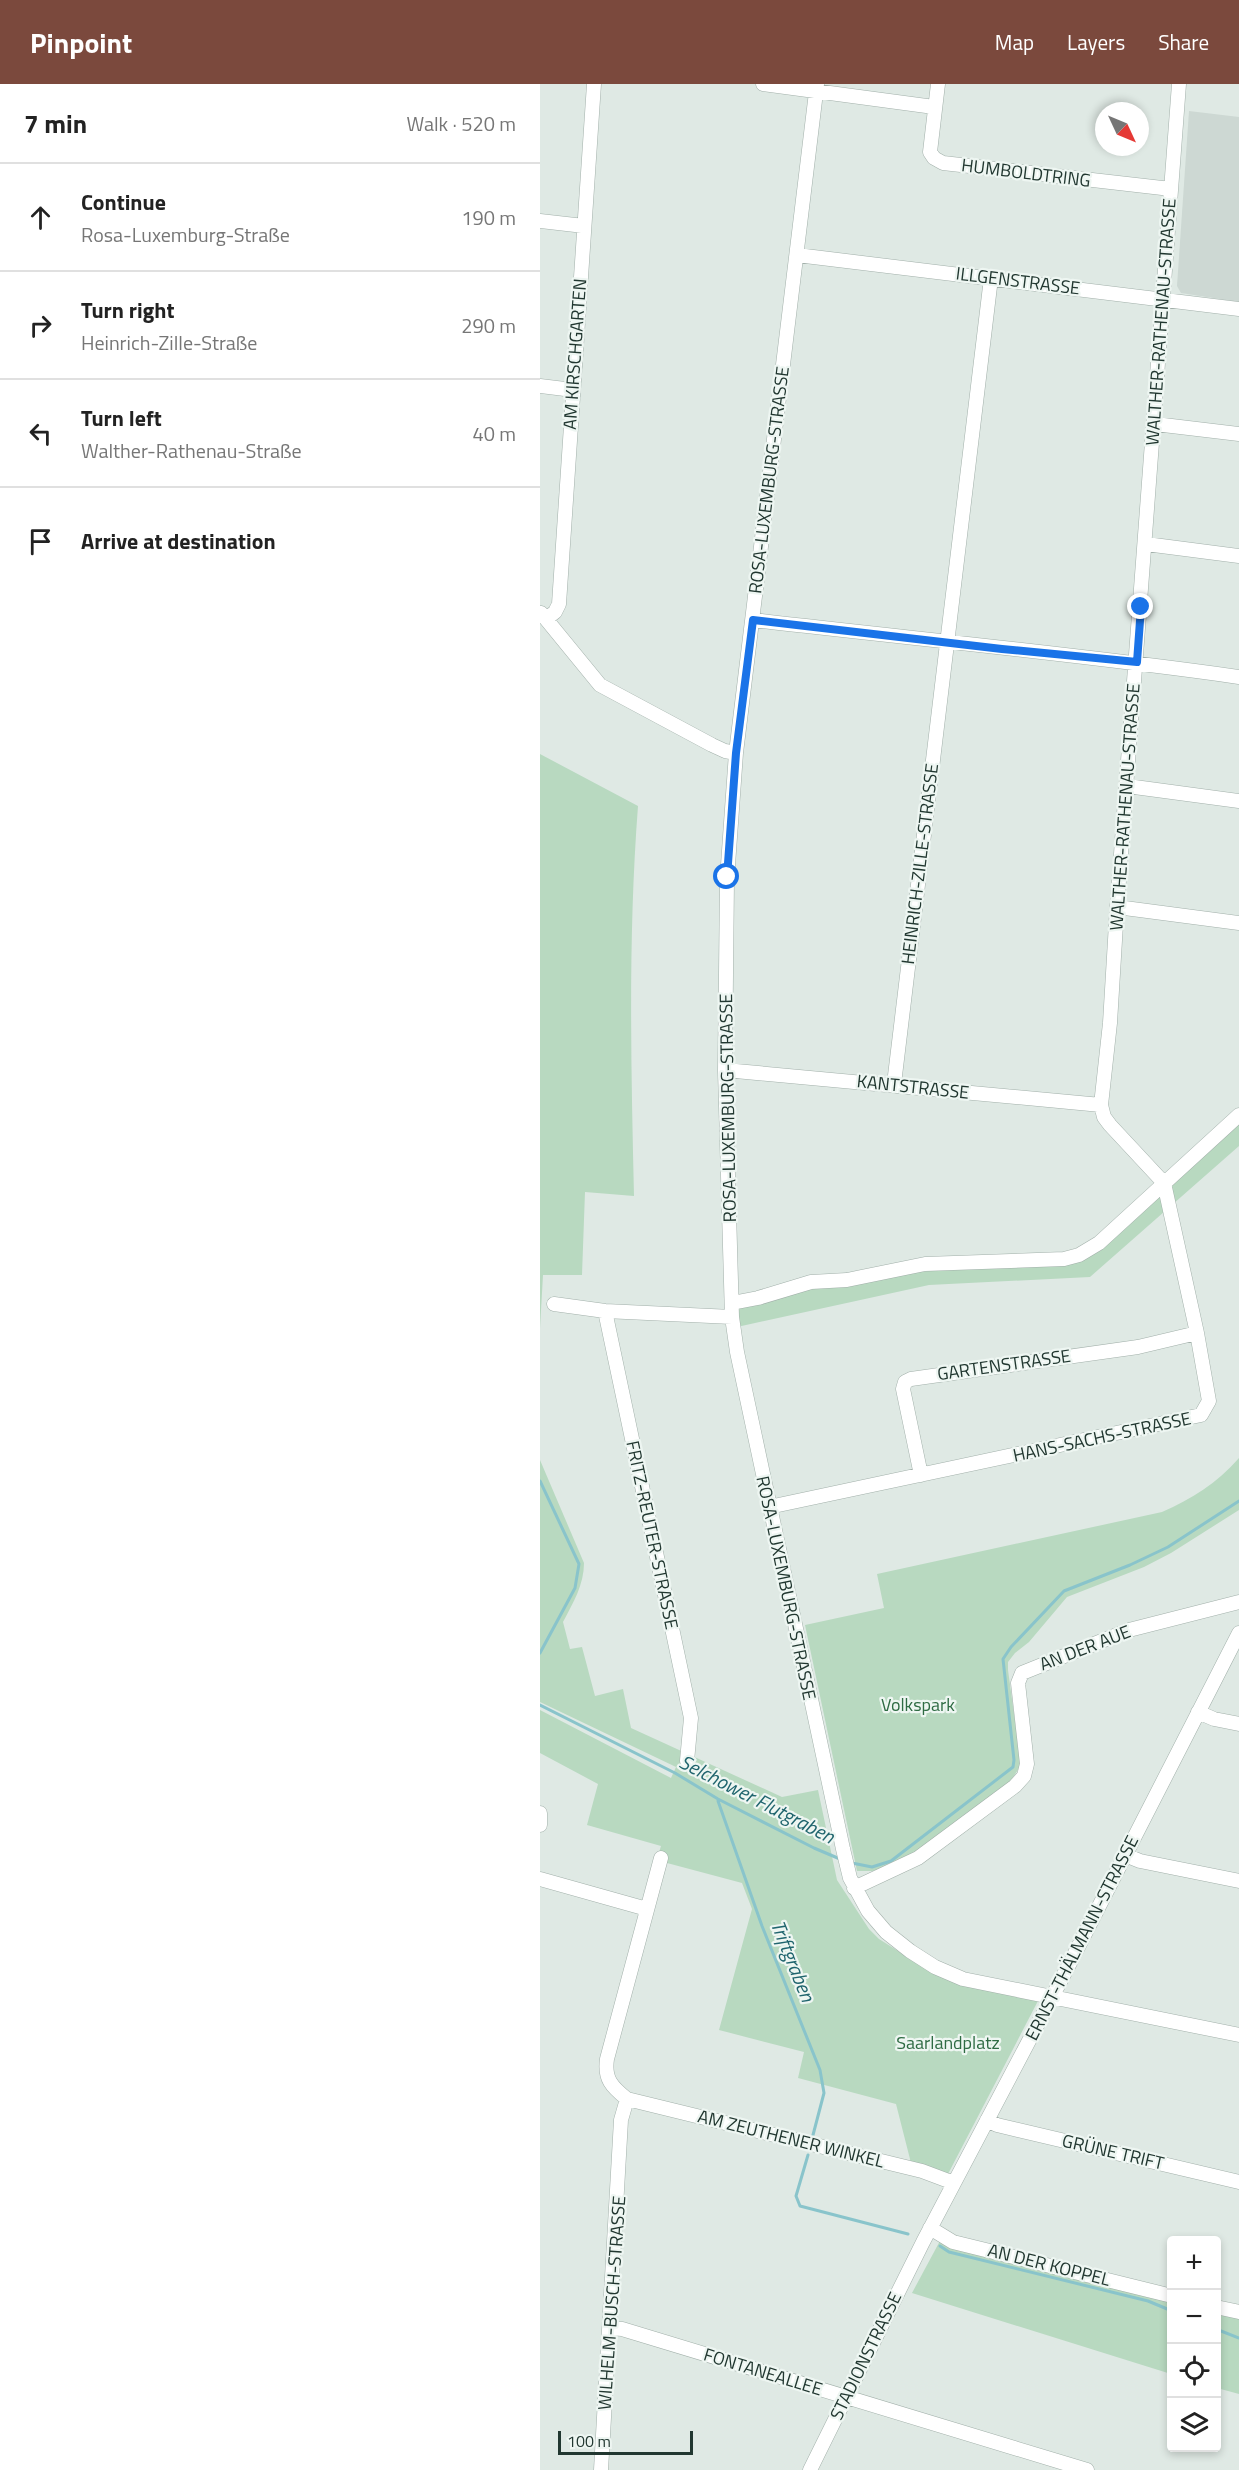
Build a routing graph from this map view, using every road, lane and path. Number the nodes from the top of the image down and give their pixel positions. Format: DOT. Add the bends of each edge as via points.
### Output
graph roads {
  1 [pos="594,84"];
  2 [pos="763,84"];
  3 [pos="938,84"];
  4 [pos="1179,84"];
  5 [pos="816,87"];
  6 [pos="934,107"];
  7 [pos="1171,189"];
  8 [pos="540,221"];
  9 [pos="584,226"];
  10 [pos="797,255"];
  11 [pos="991,278"];
  12 [pos="1163,298"];
  13 [pos="1239,309"];
  14 [pos="540,386"];
  15 [pos="573,390"];
  16 [pos="1155,424"];
  17 [pos="1239,434"];
  18 [pos="1146,544"];
  19 [pos="1239,556"];
  20 [pos="543,616"];
  21 [pos="753,620"];
  22 [pos="947,643"];
  23 [pos="1137,662"];
  24 [pos="1239,677"];
  25 [pos="736,753"];
  26 [pos="1127,786"];
  27 [pos="1239,801"];
  28 [pos="1117,907"];
  29 [pos="1239,923"];
  30 [pos="725,1070"];
  31 [pos="894,1084"];
  32 [pos="1101,1105"];
  33 [pos="1239,1115"];
  34 [pos="1164,1183"];
  35 [pos="732,1303"];
  36 [pos="554,1304"];
  37 [pos="605,1311"];
  38 [pos="732,1317"];
  39 [pos="1197,1333"];
  40 [pos="921,1475"];
  41 [pos="769,1507"];
  42 [pos="1239,1602"];
  43 [pos="1239,1633"];
  44 [pos="1198,1712"];
  45 [pos="1239,1724"];
  46 [pos="687,1761"];
  47 [pos="540,1813"];
  48 [pos="540,1825"];
  49 [pos="1125,1855"];
  50 [pos="661,1858"];
  51 [pos="540,1879"];
  52 [pos="1239,1881"];
  53 [pos="854,1888"];
  54 [pos="647,1909"];
  55 [pos="1051,1998"];
  56 [pos="1239,2035"];
  57 [pos="627,2099"];
  58 [pos="987,2120"];
  59 [pos="1239,2182"];
  60 [pos="954,2183"];
  61 [pos="930,2228"];
  62 [pos="923,2242"];
  63 [pos="1167,2295"];
  64 [pos="1221,2308"];
  65 [pos="1239,2312"];
  66 [pos="611,2328"];
  67 [pos="846,2397"];
  68 [pos="601,2470"];
  69 [pos="810,2470"];
  70 [pos="1087,2470"];
  1 -- 9 [label="street, AM KIRSCHGARTEN"];
  2 -- 5 [label="street"];
  3 -- 6 [label="street, HUMBOLDTRING"];
  4 -- 7 [label="street, WALTHER-RATHENAU-STRASSE"];
  5 -- 6 [label="street"];
  5 -- 10 [label="street, ROSA-LUXEMBURG-STRASSE"];
  6 -- 7 [label="street, HUMBOLDTRING" via="930,152 943,163"];
  7 -- 12 [label="street, WALTHER-RATHENAU-STRASSE"];
  8 -- 9 [label="street"];
  9 -- 15 [label="street, AM KIRSCHGARTEN"];
  10 -- 11 [label="street, ILLGENSTRASSE"];
  10 -- 21 [label="street, ROSA-LUXEMBURG-STRASSE"];
  11 -- 12 [label="street, ILLGENSTRASSE"];
  11 -- 22 [label="street, HEINRICH-ZILLE-STRASSE"];
  12 -- 13 [label="street, ILLGENSTRASSE"];
  12 -- 16 [label="street, WALTHER-RATHENAU-STRASSE"];
  14 -- 15 [label="street"];
  15 -- 20 [label="street, AM KIRSCHGARTEN" via="559,604 555,612"];
  16 -- 17 [label="street"];
  16 -- 18 [label="street, WALTHER-RATHENAU-STRASSE"];
  18 -- 19 [label="street"];
  18 -- 23 [label="street, WALTHER-RATHENAU-STRASSE"];
  20 -- 25 [label="street" via="600,685 712,745"];
  21 -- 22 [label="street"];
  21 -- 25 [label="street, ROSA-LUXEMBURG-STRASSE"];
  22 -- 23 [label="street"];
  22 -- 31 [label="street, HEINRICH-ZILLE-STRASSE"];
  23 -- 24 [label="street"];
  23 -- 26 [label="street, WALTHER-RATHENAU-STRASSE"];
  25 -- 30 [label="street, ROSA-LUXEMBURG-STRASSE" via="726,900"];
  26 -- 27 [label="street"];
  26 -- 28 [label="street, WALTHER-RATHENAU-STRASSE"];
  28 -- 29 [label="street"];
  28 -- 32 [label="street, WALTHER-RATHENAU-STRASSE"];
  30 -- 31 [label="street, KANTSTRASSE"];
  30 -- 35 [label="street, ROSA-LUXEMBURG-STRASSE"];
  31 -- 32 [label="street, KANTSTRASSE"];
  32 -- 34 [label="street" via="1110,1125"];
  33 -- 34 [label="street"];
  34 -- 35 [label="street" via="1099,1243 1074,1256 925,1264 847,1280 811,1282"];
  34 -- 39 [label="street, HANS-SACHS-STRASSE"];
  35 -- 38 [label="street, ROSA-LUXEMBURG-STRASSE"];
  36 -- 37 [label="street"];
  37 -- 38 [label="street"];
  37 -- 46 [label="street, FRITZ-REUTER-STRASSE" via="690,1714"];
  38 -- 41 [label="street, ROSA-LUXEMBURG-STRASSE"];
  39 -- 40 [label="street, HANS-SACHS-STRASSE" via="1209,1401 1201,1415"];
  39 -- 40 [label="street, GARTENSTRASSE" via="1138,1347 905,1382 903,1389"];
  40 -- 41 [label="street, HANS-SACHS-STRASSE"];
  41 -- 53 [label="street, ROSA-LUXEMBURG-STRASSE"];
  42 -- 53 [label="street, AN DER AUE" via="1129,1630 1022,1673 1018,1683 1027,1764 1024,1776 918,1858"];
  43 -- 44 [label="street, ERNST-THÄLMANN-STRASSE"];
  44 -- 45 [label="street"];
  44 -- 49 [label="street, ERNST-THÄLMANN-STRASSE"];
  47 -- 48 [label="street"];
  49 -- 52 [label="street"];
  49 -- 55 [label="street, ERNST-THÄLMANN-STRASSE"];
  50 -- 54 [label="street"];
  51 -- 54 [label="street"];
  53 -- 55 [label="street, ROSA-LUXEMBURG-STRASSE" via="886,1932 929,1964 965,1980"];
  54 -- 57 [label="street" via="606,2068 612,2085"];
  55 -- 56 [label="street, ROSA-LUXEMBURG-STRASSE"];
  55 -- 58 [label="street, ERNST-THÄLMANN-STRASSE"];
  57 -- 60 [label="street, AM ZEUTHENER WINKEL" via="922,2171"];
  57 -- 66 [label="street, WILHELM-BUSCH-STRASSE" via="621,2120"];
  58 -- 59 [label="street, GRÜNE TRIFT"];
  58 -- 60 [label="street, ERNST-THÄLMANN-STRASSE"];
  60 -- 61 [label="street, ERNST-THÄLMANN-STRASSE"];
  61 -- 62 [label="street, ERNST-THÄLMANN-STRASSE"];
  61 -- 63 [label="street, AN DER KOPPEL" via="954,2242"];
  62 -- 67 [label="street, STADIONSTRASSE"];
  64 -- 65 [label="street"];
  66 -- 67 [label="street, FONTANEALLEE"];
  66 -- 68 [label="street, WILHELM-BUSCH-STRASSE"];
  67 -- 69 [label="street, STADIONSTRASSE"];
  67 -- 70 [label="street, FONTANEALLEE"];
}
